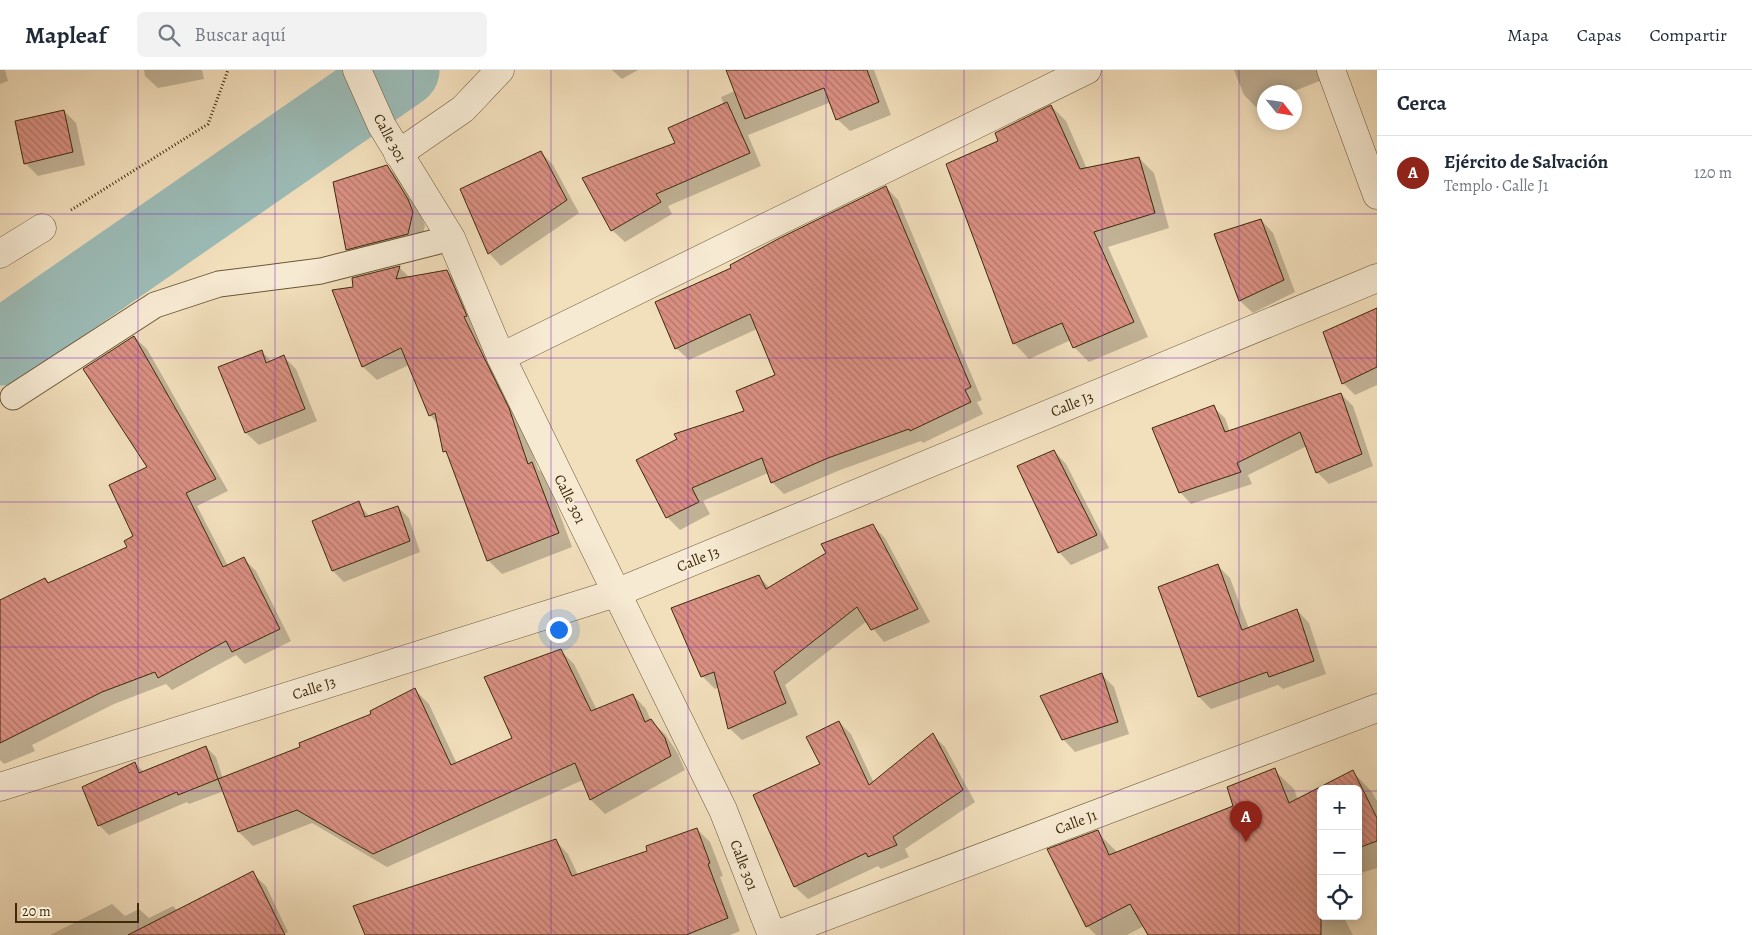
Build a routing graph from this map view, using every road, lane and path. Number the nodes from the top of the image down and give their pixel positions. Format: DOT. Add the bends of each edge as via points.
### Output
graph roads {
  1 [pos="228,70"];
  2 [pos="357,70"];
  3 [pos="500,70"];
  4 [pos="1087,70"];
  5 [pos="1331,70"];
  6 [pos="398,154"];
  7 [pos="1377,195"];
  8 [pos="42,228"];
  9 [pos="451,238"];
  10 [pos="0,254"];
  11 [pos="1377,278"];
  12 [pos="500,357"];
  13 [pos="13,396"];
  14 [pos="616,593"];
  15 [pos="1377,708"];
  16 [pos="0,787"];
  17 [pos="774,935"];
  1 -- 8 [label="path" via="208,124"];
  2 -- 6 [label="street, Calle 301"];
  3 -- 6 [label="street" via="463,109"];
  4 -- 12 [label="street"];
  5 -- 7 [label="street"];
  6 -- 9 [label="street, Calle 301"];
  8 -- 10 [label="street"];
  9 -- 12 [label="street, Calle 301"];
  9 -- 13 [label="lane" via="321,271 219,284 155,305"];
  11 -- 14 [label="street, Calle J3"];
  12 -- 14 [label="street, Calle 301"];
  14 -- 16 [label="street, Calle J3"];
  14 -- 17 [label="street, Calle 301" via="723,810"];
  15 -- 17 [label="street, Calle J1"];
}
